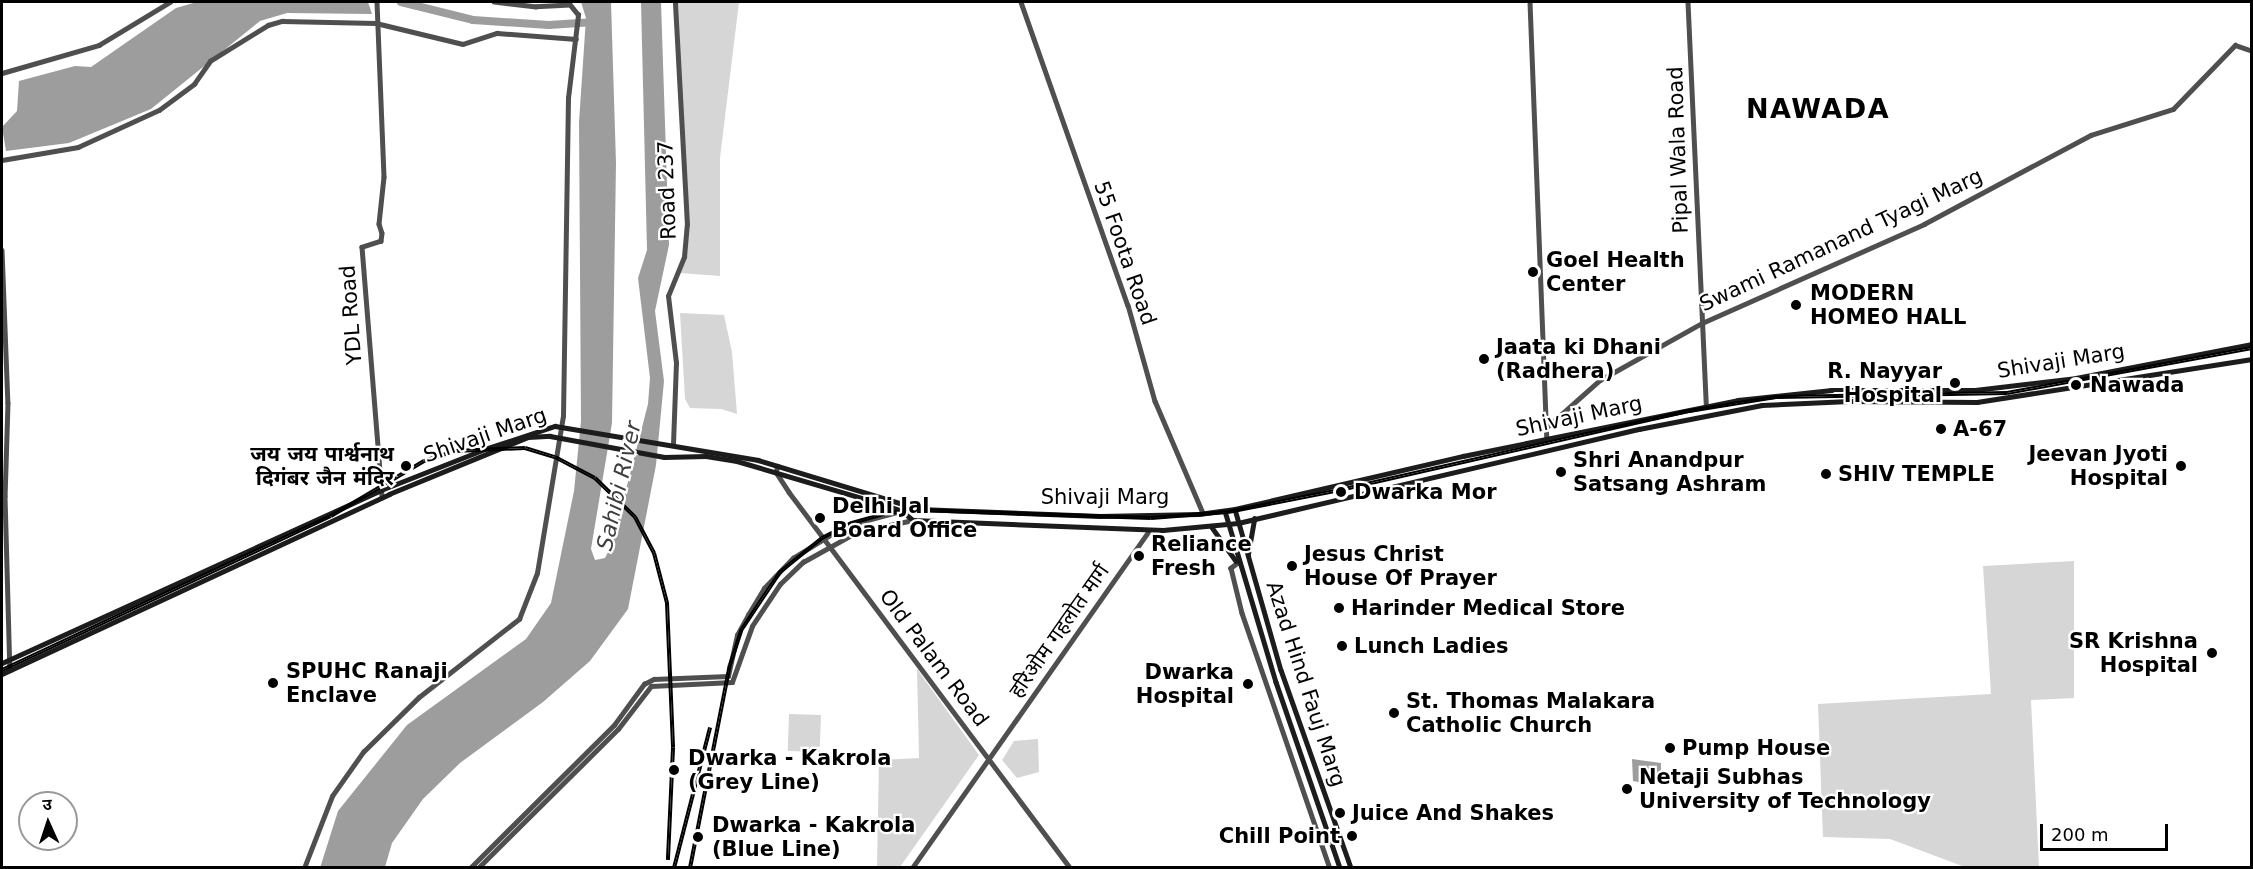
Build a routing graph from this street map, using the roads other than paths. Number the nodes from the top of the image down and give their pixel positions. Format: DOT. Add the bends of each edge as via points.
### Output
graph roads {
  1 [pos="170,2"];
  2 [pos="494,2"];
  3 [pos="675,2"];
  4 [pos="1021,2"];
  5 [pos="1530,2"];
  6 [pos="1688,2"];
  7 [pos="377,3"];
  8 [pos="376,23"];
  9 [pos="576,39"];
  10 [pos="2252,51"];
  11 [pos="2,74"];
  12 [pos="2,160"];
  13 [pos="2,250"];
  14 [pos="1702,323"];
  15 [pos="2252,344"];
  16 [pos="2252,359"];
  17 [pos="1916,390"];
  18 [pos="1915,402"];
  19 [pos="1706,405"];
  20 [pos="562,426"];
  21 [pos="1547,428"];
  22 [pos="561,438"];
  23 [pos="1547,439"];
  24 [pos="674,444"];
  25 [pos="1504,448"];
  26 [pos="1490,451"];
  27 [pos="1509,459"];
  28 [pos="1496,462"];
  29 [pos="777,469"];
  30 [pos="381,490"];
  31 [pos="382,497"];
  32 [pos="919,509"];
  33 [pos="1234,509"];
  34 [pos="902,511"];
  35 [pos="1225,511"];
  36 [pos="1203,513"];
  37 [pos="1254,519"];
  38 [pos="913,520"];
  39 [pos="925,520"];
  40 [pos="1238,523"];
  41 [pos="1228,525"];
  42 [pos="1211,526"];
  43 [pos="1149,531"];
  44 [pos="823,537"];
  45 [pos="830,545"];
  46 [pos="1247,555"];
  47 [pos="1238,563"];
  48 [pos="10,659"];
  49 [pos="2,663"];
  50 [pos="10,670"];
  51 [pos="2,674"];
  52 [pos="686,678"];
  53 [pos="686,685"];
  54 [pos="988,759"];
  55 [pos="304,867"];
  56 [pos="470,867"];
  57 [pos="478,867"];
  58 [pos="912,867"];
  59 [pos="1070,867"];
  60 [pos="1330,867"];
  61 [pos="1340,867"];
  62 [pos="1351,867"];
  1 -- 11 [label="street" via="99,45"];
  2 -- 9 [label="street" via="536,7 570,5 579,15"];
  3 -- 24 [label="street, Road 237" via="687,225 684,257 668,296 676,363"];
  4 -- 36 [label="street, 55 Foota Road" via="1128,305 1155,401"];
  5 -- 21 [label="street"];
  6 -- 14 [label="street, Pipal Wala Road"];
  7 -- 8 [label="street, YDL Road"];
  8 -- 9 [label="street" via="461,44 497,33"];
  8 -- 12 [label="street" via="270,24 211,60 196,82 159,110 78,147"];
  8 -- 30 [label="street, YDL Road" via="384,177 379,224 382,234 381,241 362,247"];
  9 -- 20 [label="street" via="568,98 567,361"];
  10 -- 14 [label="street, Swami Ramanand Tyagi Marg" via="2235,45 2173,109 2091,135 1924,224"];
  13 -- 48 [label="street" via="8,402 5,484"];
  14 -- 19 [label="street, Pipal Wala Road"];
  14 -- 21 [label="street, Swami Ramanand Tyagi Marg" via="1600,380"];
  15 -- 17 [label="main road, Shivaji Marg" via="2076,378 1975,390"];
  16 -- 18 [label="main road, Shivaji Marg" via="2079,389 1977,402"];
  17 -- 18 [label="main road"];
  17 -- 19 [label="main road, Shivaji Marg" via="1831,390"];
  18 -- 27 [label="main road, Shivaji Marg" via="1762,405"];
  19 -- 23 [label="main road, Shivaji Marg"];
  20 -- 22 [label="street"];
  20 -- 24 [label="main road, Shivaji Marg"];
  20 -- 30 [label="main road, Shivaji Marg" via="484,448"];
  21 -- 23 [label="street"];
  22 -- 29 [label="main road, Shivaji Marg" via="664,457 706,456"];
  22 -- 31 [label="main road, Shivaji Marg" via="518,440"];
  22 -- 55 [label="street" via="546,530 526,608 513,625 419,698 370,744 332,796"];
  23 -- 25 [label="main road, Shivaji Marg"];
  24 -- 29 [label="main road, Shivaji Marg"];
  25 -- 26 [label="main road, Shivaji Marg"];
  25 -- 27 [label="main road"];
  26 -- 28 [label="main road"];
  26 -- 33 [label="main road, Shivaji Marg"];
  27 -- 28 [label="main road, Shivaji Marg"];
  28 -- 37 [label="main road, Shivaji Marg"];
  29 -- 32 [label="main road, Shivaji Marg"];
  29 -- 34 [label="main road, Shivaji Marg"];
  29 -- 44 [label="street, Old Palam Road"];
  30 -- 31 [label="street, YDL Road"];
  30 -- 48 [label="main road, Shivaji Marg"];
  31 -- 50 [label="main road, Shivaji Marg"];
  32 -- 34 [label="main road"];
  32 -- 36 [label="main road, Shivaji Marg" via="1100,516"];
  32 -- 39 [label="main road"];
  33 -- 35 [label="main road, Shivaji Marg"];
  33 -- 40 [label="main road, Azad Hind Fauj Marg"];
  34 -- 38 [label="main road, Shivaji Marg"];
  34 -- 44 [label="street" via="869,517"];
  35 -- 36 [label="main road, Shivaji Marg"];
  35 -- 41 [label="main road, Azad Hind Fauj Marg"];
  37 -- 40 [label="main road, Shivaji Marg"];
  37 -- 46 [label="main road"];
  38 -- 39 [label="main road, Shivaji Marg"];
  38 -- 45 [label="street" via="880,525"];
  39 -- 43 [label="main road, Shivaji Marg"];
  40 -- 41 [label="main road, Shivaji Marg"];
  40 -- 46 [label="main road, Azad Hind Fauj Marg"];
  41 -- 42 [label="main road, Shivaji Marg"];
  41 -- 47 [label="main road, Azad Hind Fauj Marg"];
  42 -- 43 [label="main road, Shivaji Marg"];
  42 -- 47 [label="main road"];
  43 -- 54 [label="street, हरिओम गहलोत मार्ग"];
  44 -- 45 [label="street, Old Palam Road"];
  44 -- 52 [label="street" via="793,558 764,588 737,635 728,676"];
  45 -- 53 [label="street" via="803,562 780,584 752,626 732,682"];
  45 -- 54 [label="street, Old Palam Road"];
  46 -- 62 [label="main road, Azad Hind Fauj Marg" via="1281,670"];
  47 -- 60 [label="street" via="1231,568 1242,613"];
  47 -- 61 [label="main road, Azad Hind Fauj Marg"];
  48 -- 49 [label="main road, Shivaji Marg"];
  48 -- 50 [label="street"];
  50 -- 51 [label="main road, Shivaji Marg"];
  52 -- 53 [label="street"];
  52 -- 56 [label="street" via="654,679 644,684 614,725"];
  53 -- 57 [label="street" via="651,686 618,729"];
  54 -- 58 [label="street, हरिओम गहलोत मार्ग"];
  54 -- 59 [label="street, Old Palam Road"];
}
